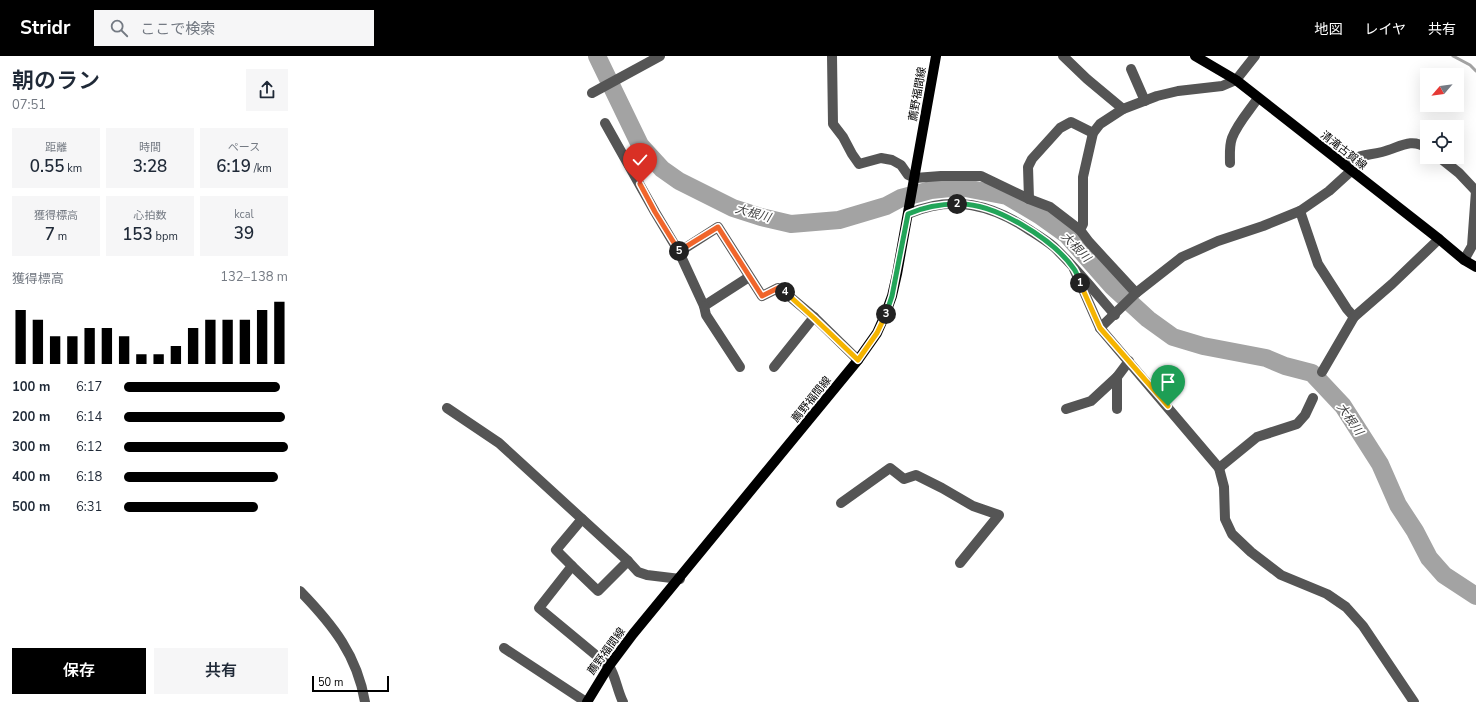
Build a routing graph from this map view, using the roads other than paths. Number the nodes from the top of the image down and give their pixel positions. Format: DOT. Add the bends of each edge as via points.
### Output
graph roads {
  1 [pos="660,56"];
  2 [pos="832,56"];
  3 [pos="936,56"];
  4 [pos="1063,56"];
  5 [pos="1195,56"];
  6 [pos="1255,56"];
  7 [pos="1131,69"];
  8 [pos="1236,80"];
  9 [pos="592,93"];
  10 [pos="1258,98"];
  11 [pos="1145,101"];
  12 [pos="1123,109"];
  13 [pos="605,123"];
  14 [pos="1093,132"];
  15 [pos="1420,145"];
  16 [pos="1230,163"];
  17 [pos="1448,164"];
  18 [pos="1347,168"];
  19 [pos="914,182"];
  20 [pos="1476,191"];
  21 [pos="1029,199"];
  22 [pos="1300,211"];
  23 [pos="908,214"];
  24 [pos="1080,230"];
  25 [pos="1439,239"];
  26 [pos="679,252"];
  27 [pos="1464,260"];
  28 [pos="1476,267"];
  29 [pos="1074,269"];
  30 [pos="749,277"];
  31 [pos="1136,293"];
  32 [pos="704,306"];
  33 [pos="1115,315"];
  34 [pos="1354,317"];
  35 [pos="814,318"];
  36 [pos="1100,328"];
  37 [pos="858,360"];
  38 [pos="1129,361"];
  39 [pos="774,367"];
  40 [pos="740,368"];
  41 [pos="1322,372"];
  42 [pos="1117,377"];
  43 [pos="1313,398"];
  44 [pos="447,408"];
  45 [pos="1066,409"];
  46 [pos="1117,409"];
  47 [pos="1219,468"];
  48 [pos="842,503"];
  49 [pos="582,519"];
  50 [pos="628,561"];
  51 [pos="960,563"];
  52 [pos="572,566"];
  53 [pos="680,579"];
  54 [pos="300,592"];
  55 [pos="504,648"];
  56 [pos="609,666"];
  57 [pos="365,702"];
  58 [pos="587,702"];
  59 [pos="623,702"];
  60 [pos="1414,702"];
  1 -- 9 [label="street"];
  2 -- 19 [label="street" via="833,124 852,154 860,164 881,158 892,160 901,166"];
  3 -- 19 [label="main road, 薦野福間線"];
  4 -- 12 [label="street"];
  5 -- 8 [label="main road, 清滝古賀線"];
  6 -- 8 [label="street"];
  7 -- 11 [label="street"];
  8 -- 10 [label="main road, 清滝古賀線"];
  8 -- 11 [label="street" via="1222,86 1178,92"];
  10 -- 16 [label="street" via="1232,138"];
  10 -- 18 [label="main road, 清滝古賀線"];
  11 -- 12 [label="street"];
  12 -- 14 [label="street" via="1100,124"];
  13 -- 26 [label="street"];
  14 -- 21 [label="street" via="1071,122 1060,128 1028,167"];
  14 -- 24 [label="street" via="1083,177 1083,224"];
  15 -- 18 [label="street" via="1404,144 1383,152 1363,155 1352,159"];
  17 -- 20 [label="street"];
  18 -- 22 [label="street" via="1329,191"];
  18 -- 25 [label="main road, 清滝古賀線"];
  19 -- 21 [label="street" via="941,176 981,176"];
  19 -- 23 [label="main road, 薦野福間線"];
  20 -- 27 [label="street" via="1472,246"];
  21 -- 24 [label="street" via="1050,207"];
  22 -- 31 [label="street" via="1218,240 1182,257"];
  22 -- 34 [label="street" via="1318,264 1346,309"];
  23 -- 29 [label="street" via="944,204 965,203 989,209 1005,215 1053,246"];
  23 -- 37 [label="main road, 薦野福間線" via="894,288 885,315 877,333"];
  24 -- 31 [label="street"];
  25 -- 27 [label="main road, 清滝古賀線"];
  25 -- 34 [label="street"];
  26 -- 30 [label="street" via="718,227"];
  26 -- 32 [label="street"];
  27 -- 28 [label="main road, 清滝古賀線"];
  29 -- 33 [label="street"];
  29 -- 36 [label="street"];
  30 -- 32 [label="street"];
  30 -- 35 [label="street" via="762,296 778,288"];
  31 -- 33 [label="street"];
  32 -- 40 [label="street" via="706,314"];
  33 -- 36 [label="street"];
  34 -- 41 [label="street"];
  35 -- 37 [label="street"];
  35 -- 39 [label="street"];
  36 -- 38 [label="street"];
  37 -- 53 [label="main road, 薦野福間線"];
  38 -- 42 [label="street"];
  38 -- 47 [label="street"];
  42 -- 45 [label="street" via="1091,401"];
  42 -- 46 [label="street"];
  43 -- 47 [label="street" via="1305,415 1297,424 1257,437"];
  44 -- 49 [label="street" via="499,443"];
  47 -- 60 [label="street" via="1224,487 1225,519 1232,534 1281,575 1328,594 1346,607 1363,626"];
  48 -- 51 [label="street" via="890,468 904,478 916,475 973,506 999,515"];
  49 -- 50 [label="street"];
  49 -- 52 [label="street" via="556,550"];
  50 -- 52 [label="street" via="598,591"];
  50 -- 53 [label="street" via="638,572"];
  52 -- 56 [label="street" via="539,608"];
  53 -- 56 [label="main road, 薦野福間線"];
  54 -- 57 [label="street" via="316,607 354,661 362,683"];
  55 -- 58 [label="street"];
  56 -- 58 [label="main road, 薦野福間線"];
  56 -- 59 [label="street"];
}
